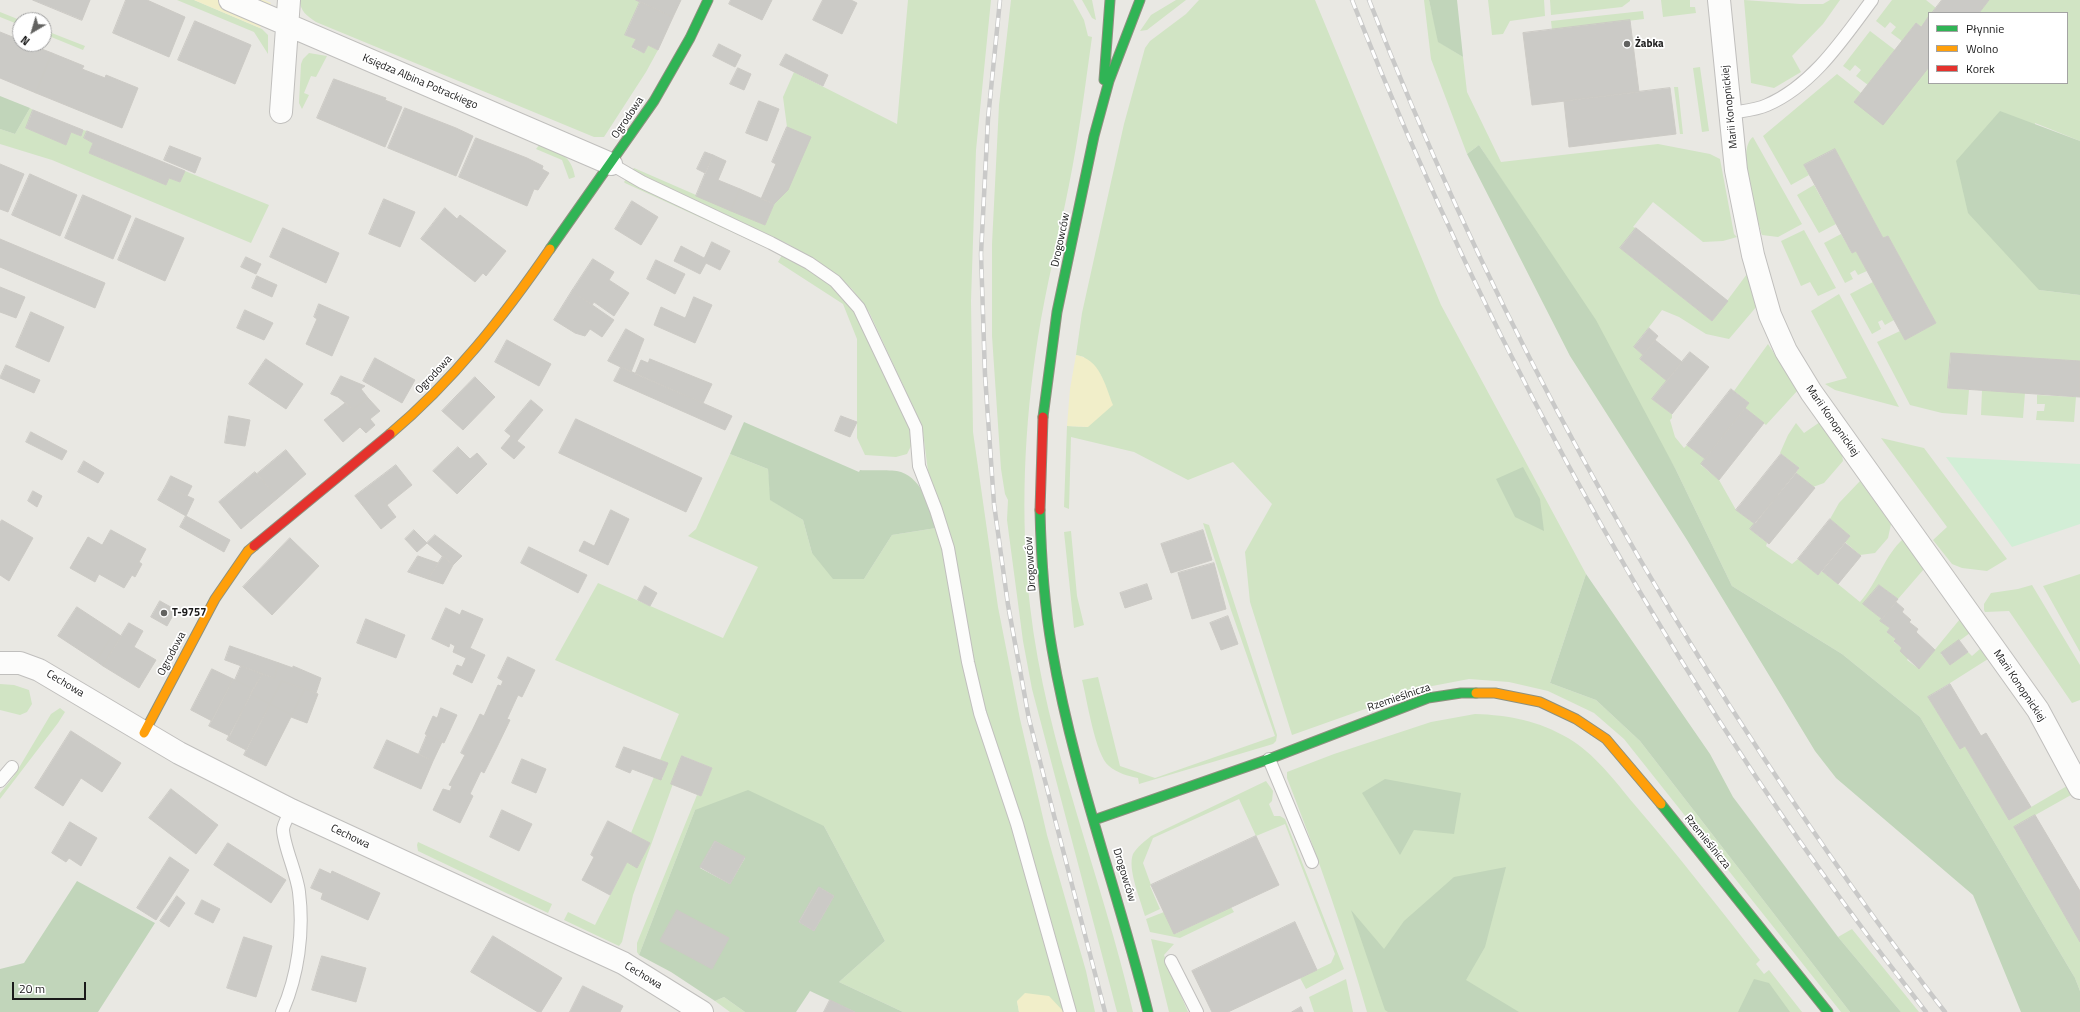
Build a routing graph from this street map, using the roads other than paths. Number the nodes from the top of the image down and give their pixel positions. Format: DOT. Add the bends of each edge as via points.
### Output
graph roads {
  1 [pos="230,0"];
  2 [pos="289,0"];
  3 [pos="708,0"];
  4 [pos="1110,0"];
  5 [pos="1140,0"];
  6 [pos="1719,0"];
  7 [pos="1872,0"];
  8 [pos="286,25"];
  9 [pos="1101,107"];
  10 [pos="281,112"];
  11 [pos="1731,113"];
  12 [pos="611,164"];
  13 [pos="0,663"];
  14 [pos="144,733"];
  15 [pos="1269,759"];
  16 [pos="12,767"];
  17 [pos="0,781"];
  18 [pos="2080,788"];
  19 [pos="291,810"];
  20 [pos="1094,820"];
  21 [pos="1312,862"];
  22 [pos="1171,961"];
  23 [pos="282,1012"];
  24 [pos="702,1012"];
  25 [pos="1070,1012"];
  26 [pos="1148,1012"];
  27 [pos="1196,1012"];
  28 [pos="1828,1012"];
  1 -- 8 [label="street, Księdza Albina Potrackiego"];
  2 -- 8 [label="street"];
  3 -- 12 [label="street, Ogrodowa" via="690,38 654,101"];
  4 -- 9 [label="street, Drogowców"];
  5 -- 9 [label="street, Drogowców"];
  6 -- 11 [label="street, Marii Konopnickiej"];
  7 -- 11 [label="lane" via="1830,56 1786,95 1765,106"];
  8 -- 10 [label="street"];
  8 -- 12 [label="street, Księdza Albina Potrackiego"];
  9 -- 20 [label="street, Drogowców" via="1052,342 1042,430 1040,488 1044,588 1052,649 1065,716"];
  11 -- 18 [label="street, Marii Konopnickiej" via="1736,170 1750,241 1770,315 1786,351 1811,392 2038,710"];
  12 -- 14 [label="street, Ogrodowa" via="511,305 443,384 417,411 248,551 215,599"];
  12 -- 25 [label="lane" via="642,182 771,242 809,263 835,282 859,308 916,428 919,466 948,548 968,662 980,713 1017,824"];
  13 -- 14 [label="street, Cechowa" via="20,663 39,670"];
  14 -- 19 [label="street, Cechowa"];
  15 -- 20 [label="street, Rzemieślnicza"];
  15 -- 21 [label="lane"];
  15 -- 28 [label="street, Rzemieślnicza" via="1428,698 1461,692 1495,693 1540,702 1576,719 1606,739 1659,801"];
  16 -- 17 [label="lane"];
  19 -- 23 [label="lane" via="283,829 299,891 301,925 294,970"];
  19 -- 24 [label="street, Cechowa" via="623,963"];
  20 -- 26 [label="street, Drogowców" via="1122,911"];
  22 -- 27 [label="lane"];
}
